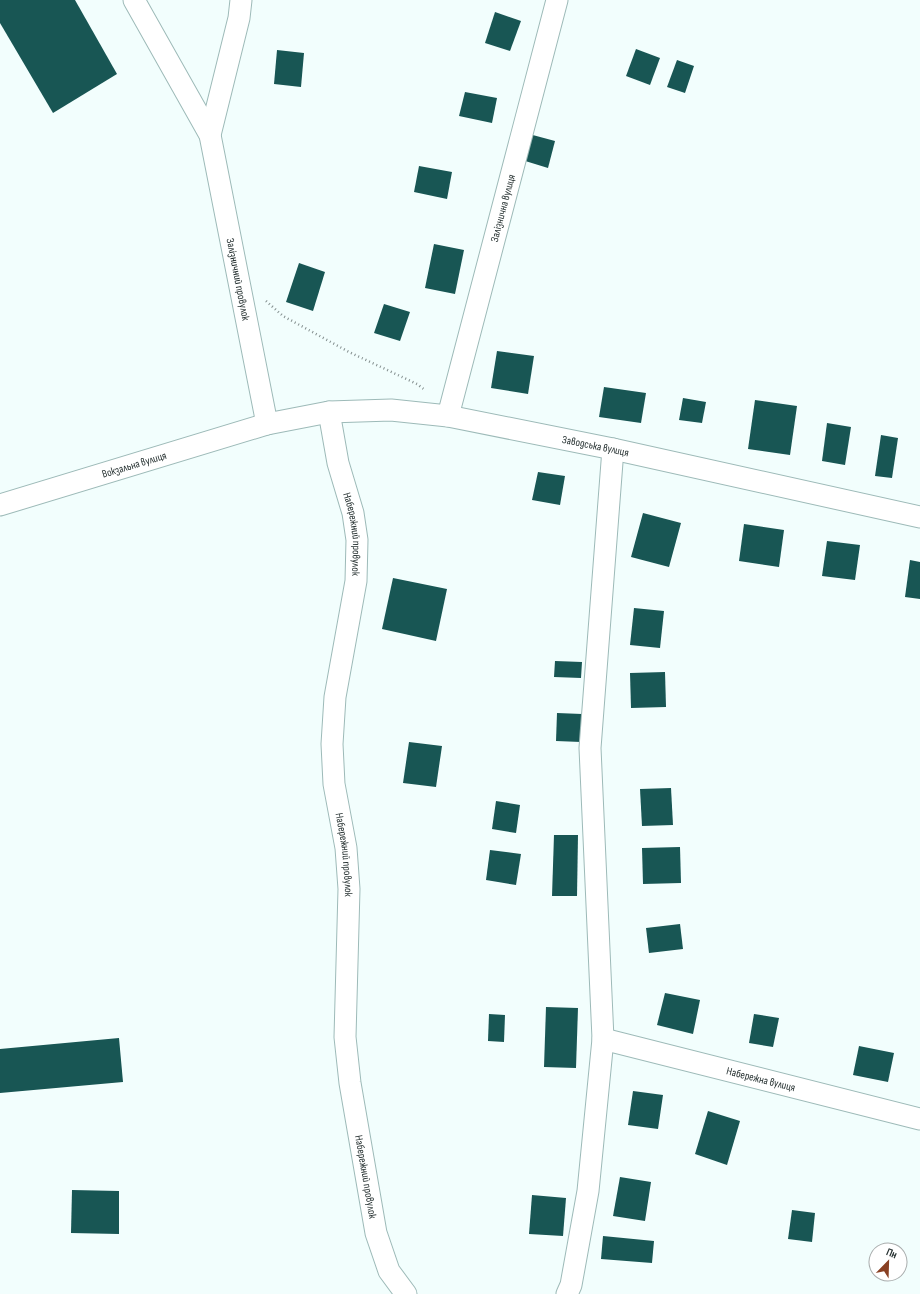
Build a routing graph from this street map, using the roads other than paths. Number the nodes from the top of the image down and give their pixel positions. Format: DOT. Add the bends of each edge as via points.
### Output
graph roads {
  1 [pos="134,0"];
  2 [pos="241,0"];
  3 [pos="557,0"];
  4 [pos="210,135"];
  5 [pos="329,412"];
  6 [pos="448,416"];
  7 [pos="267,424"];
  8 [pos="613,449"];
  9 [pos="0,505"];
  10 [pos="920,517"];
  11 [pos="603,1039"];
  12 [pos="920,1119"];
  13 [pos="406,1294"];
  14 [pos="567,1294"];
  1 -- 4 [label="street, Залізничний провулок"];
  2 -- 4 [label="street, Залізничний провулок" via="239,18"];
  3 -- 6 [label="street, Залізнична вулиця"];
  4 -- 7 [label="street, Залізничний провулок"];
  5 -- 6 [label="street, Заводська вулиця" via="391,410"];
  5 -- 7 [label="street, Заводська вулиця"];
  5 -- 13 [label="street, Набережний провулок" via="338,463 353,513 357,540 356,581 335,697 332,744 334,784 346,848 349,889 346,1037 350,1083 376,1233 389,1271"];
  6 -- 8 [label="street, Заводська вулиця"];
  7 -- 9 [label="street, Вокзальна вулиця"];
  8 -- 10 [label="street, Заводська вулиця"];
  8 -- 11 [label="street" via="590,748"];
  11 -- 12 [label="street, Набережна вулиця"];
  11 -- 14 [label="street" via="588,1192 571,1285"];
}
